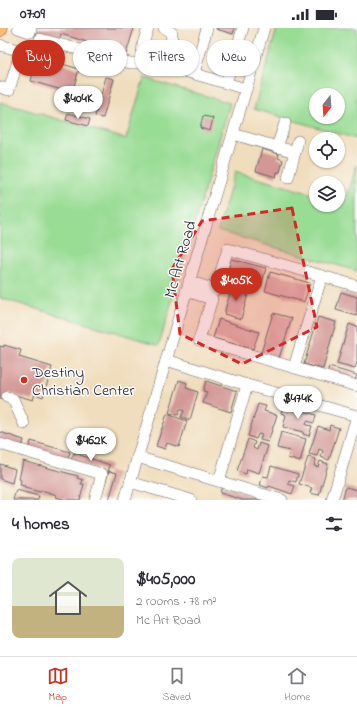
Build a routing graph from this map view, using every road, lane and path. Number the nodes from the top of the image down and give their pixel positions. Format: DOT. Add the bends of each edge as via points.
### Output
graph roads {
  1 [pos="18,28"];
  2 [pos="31,28"];
  3 [pos="148,28"];
  4 [pos="164,28"];
  5 [pos="206,28"];
  6 [pos="243,28"];
  7 [pos="264,28"];
  8 [pos="40,39"];
  9 [pos="144,40"];
  10 [pos="172,40"];
  11 [pos="0,45"];
  12 [pos="199,54"];
  13 [pos="135,63"];
  14 [pos="199,75"];
  15 [pos="226,83"];
  16 [pos="0,87"];
  17 [pos="246,89"];
  18 [pos="285,123"];
  19 [pos="233,134"];
  20 [pos="277,147"];
  21 [pos="288,178"];
  22 [pos="322,276"];
  23 [pos="188,286"];
  24 [pos="357,286"];
  25 [pos="166,360"];
  26 [pos="294,367"];
  27 [pos="247,385"];
  28 [pos="357,386"];
  29 [pos="7,397"];
  30 [pos="357,416"];
  31 [pos="24,424"];
  32 [pos="0,444"];
  33 [pos="137,457"];
  34 [pos="219,481"];
  35 [pos="130,482"];
  36 [pos="95,500"];
  37 [pos="125,500"];
  38 [pos="191,500"];
  39 [pos="282,500"];
  40 [pos="332,500"];
  1 -- 2 [label="street" via="30,32"];
  3 -- 9 [label="street"];
  4 -- 10 [label="street" via="172,33"];
  5 -- 12 [label="street"];
  6 -- 15 [label="street"];
  7 -- 17 [label="street, Mc Art Road"];
  8 -- 13 [label="street"];
  11 -- 16 [label="street" via="21,51 9,90"];
  14 -- 15 [label="street"];
  15 -- 17 [label="street"];
  17 -- 19 [label="street, Mc Art Road"];
  18 -- 20 [label="street"];
  19 -- 20 [label="street"];
  19 -- 23 [label="street, Mc Art Road"];
  20 -- 21 [label="street" via="297,146"];
  22 -- 23 [label="street" via="228,249 215,290"];
  22 -- 24 [label="street"];
  22 -- 26 [label="street"];
  23 -- 25 [label="street, Mc Art Road"];
  23 -- 26 [label="street" via="212,299 199,340"];
  25 -- 27 [label="street"];
  25 -- 33 [label="street, Mc Art Road"];
  26 -- 28 [label="street"];
  27 -- 30 [label="street"];
  27 -- 34 [label="street"];
  29 -- 31 [label="street" via="13,399"];
  30 -- 40 [label="street"];
  32 -- 36 [label="street" via="102,474"];
  33 -- 34 [label="street"];
  33 -- 35 [label="street, Mc Art Road"];
  34 -- 39 [label="street"];
  35 -- 37 [label="street, Mc Art Road"];
  35 -- 38 [label="street"];
}
